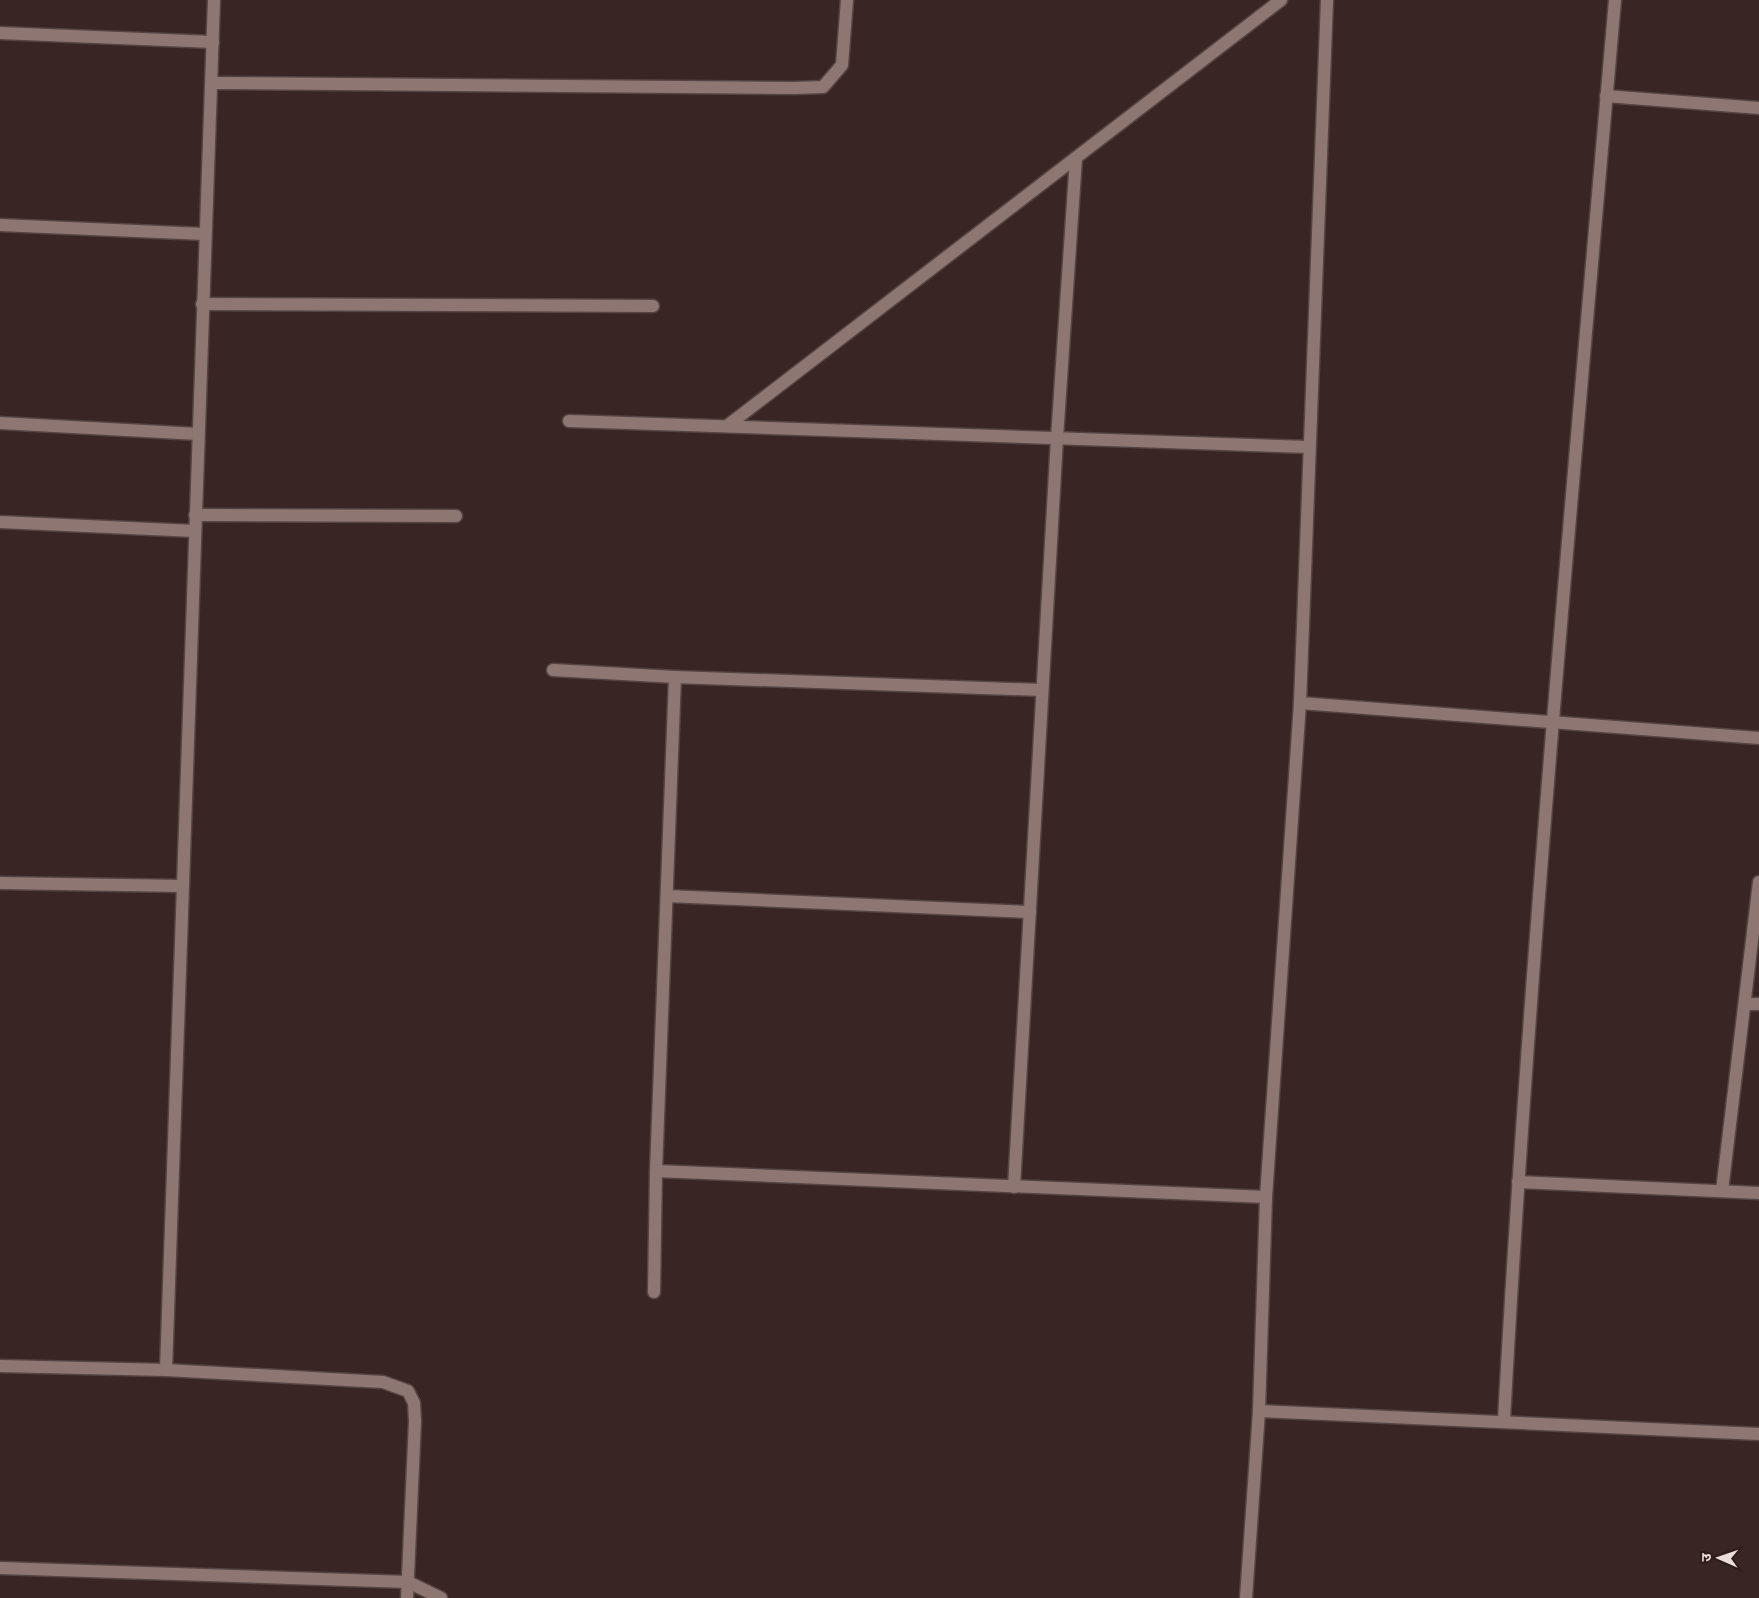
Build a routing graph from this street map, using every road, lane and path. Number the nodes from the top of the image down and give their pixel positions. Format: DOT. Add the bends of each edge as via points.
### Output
graph roads {
  1 [pos="214,0"];
  2 [pos="847,0"];
  3 [pos="1281,0"];
  4 [pos="1327,0"];
  5 [pos="1614,0"];
  6 [pos="0,33"];
  7 [pos="213,42"];
  8 [pos="213,83"];
  9 [pos="1606,96"];
  10 [pos="1759,108"];
  11 [pos="1076,158"];
  12 [pos="0,225"];
  13 [pos="204,234"];
  14 [pos="202,304"];
  15 [pos="653,306"];
  16 [pos="569,421"];
  17 [pos="0,422"];
  18 [pos="727,426"];
  19 [pos="198,434"];
  20 [pos="1057,438"];
  21 [pos="1309,447"];
  22 [pos="195,515"];
  23 [pos="456,516"];
  24 [pos="0,522"];
  25 [pos="194,531"];
  26 [pos="553,670"];
  27 [pos="675,677"];
  28 [pos="1042,690"];
  29 [pos="1300,703"];
  30 [pos="1554,722"];
  31 [pos="1759,738"];
  32 [pos="1759,882"];
  33 [pos="0,883"];
  34 [pos="183,886"];
  35 [pos="667,896"];
  36 [pos="1030,912"];
  37 [pos="1745,1004"];
  38 [pos="1759,1004"];
  39 [pos="656,1171"];
  40 [pos="1518,1182"];
  41 [pos="1014,1187"];
  42 [pos="1722,1191"];
  43 [pos="1759,1193"];
  44 [pos="1266,1197"];
  45 [pos="654,1292"];
  46 [pos="0,1366"];
  47 [pos="166,1370"];
  48 [pos="1259,1410"];
  49 [pos="1504,1420"];
  50 [pos="1759,1434"];
  51 [pos="0,1568"];
  52 [pos="408,1582"];
  53 [pos="407,1598"];
  54 [pos="441,1598"];
  55 [pos="1246,1598"];
  1 -- 7 [label="street"];
  2 -- 8 [label="street" via="842,64 823,87"];
  3 -- 11 [label="street"];
  4 -- 21 [label="street"];
  5 -- 9 [label="street"];
  6 -- 7 [label="street"];
  7 -- 8 [label="street"];
  8 -- 13 [label="street"];
  9 -- 10 [label="street"];
  9 -- 30 [label="street"];
  11 -- 18 [label="street"];
  11 -- 20 [label="street"];
  12 -- 13 [label="street"];
  13 -- 14 [label="street"];
  14 -- 15 [label="street"];
  14 -- 19 [label="street"];
  16 -- 18 [label="street"];
  17 -- 19 [label="street"];
  18 -- 20 [label="street"];
  19 -- 22 [label="street"];
  20 -- 21 [label="street"];
  20 -- 28 [label="street"];
  21 -- 29 [label="street"];
  22 -- 23 [label="street"];
  22 -- 25 [label="street"];
  24 -- 25 [label="street"];
  25 -- 34 [label="street"];
  26 -- 27 [label="street"];
  27 -- 28 [label="street"];
  27 -- 35 [label="street"];
  28 -- 36 [label="street"];
  29 -- 30 [label="street"];
  29 -- 44 [label="street"];
  30 -- 31 [label="street"];
  30 -- 40 [label="street"];
  32 -- 37 [label="street"];
  33 -- 34 [label="street"];
  34 -- 47 [label="street"];
  35 -- 36 [label="street"];
  35 -- 39 [label="street"];
  36 -- 41 [label="street"];
  37 -- 38 [label="street"];
  37 -- 42 [label="street"];
  39 -- 41 [label="street"];
  39 -- 45 [label="street"];
  40 -- 42 [label="street"];
  40 -- 49 [label="street"];
  41 -- 44 [label="street"];
  42 -- 43 [label="street"];
  44 -- 48 [label="street"];
  46 -- 47 [label="street"];
  47 -- 52 [label="street" via="383,1382 408,1391 414,1403 416,1420"];
  48 -- 49 [label="street"];
  48 -- 55 [label="street"];
  49 -- 50 [label="street"];
  51 -- 52 [label="street"];
  52 -- 53 [label="street"];
  52 -- 54 [label="street"];
}
